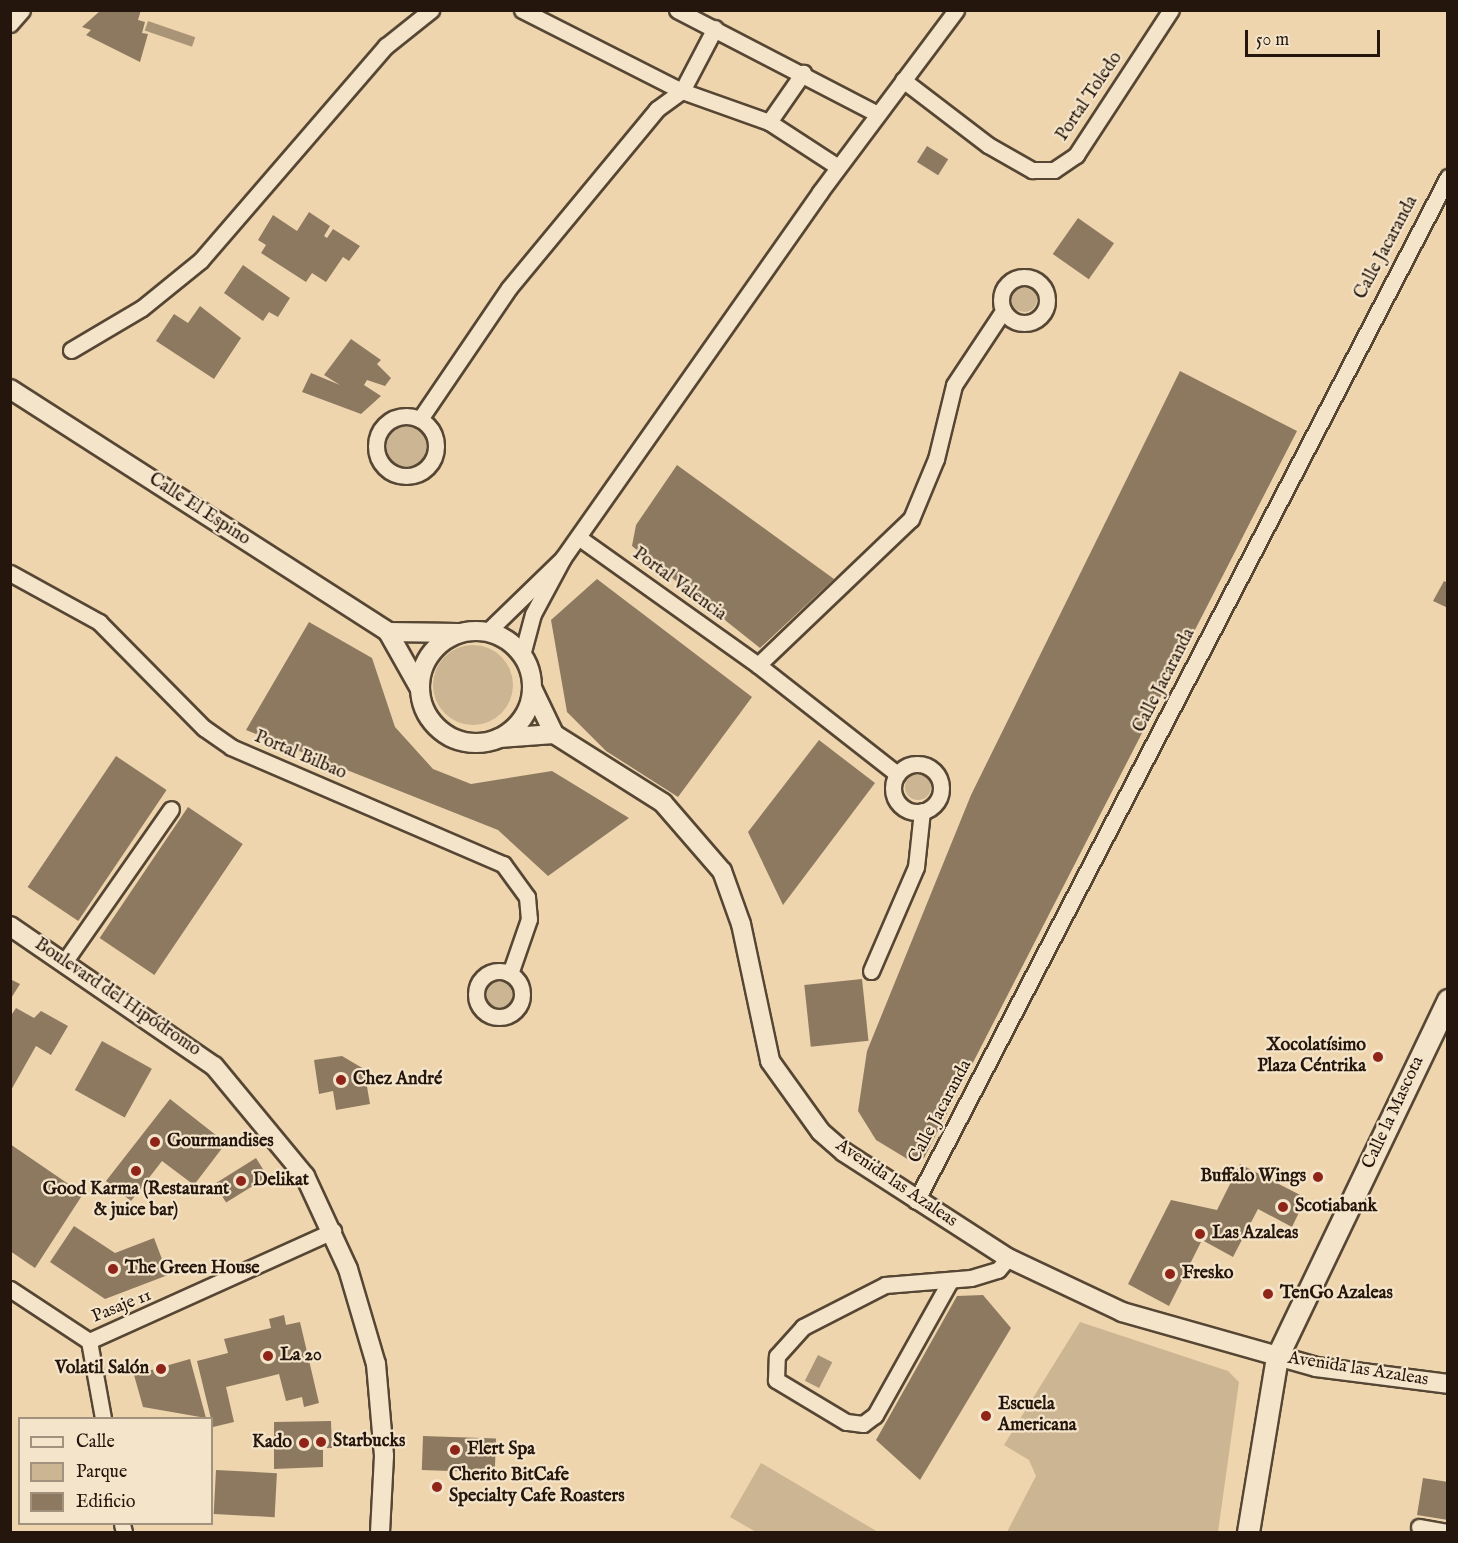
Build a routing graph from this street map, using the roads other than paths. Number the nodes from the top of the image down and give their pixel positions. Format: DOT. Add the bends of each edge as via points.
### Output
graph roads {
  1 [pos="22,10"];
  2 [pos="431,10"];
  3 [pos="522,10"];
  4 [pos="677,10"];
  5 [pos="956,10"];
  6 [pos="1171,10"];
  7 [pos="10,24"];
  8 [pos="715,28"];
  9 [pos="803,73"];
  10 [pos="903,80"];
  11 [pos="682,91"];
  12 [pos="876,113"];
  13 [pos="769,122"];
  14 [pos="838,167"];
  15 [pos="1448,177"];
  16 [pos="1442,200"];
  17 [pos="1003,311"];
  18 [pos="70,350"];
  19 [pos="12,393"];
  20 [pos="420,419"];
  21 [pos="578,537"];
  22 [pos="563,558"];
  23 [pos="10,573"];
  24 [pos="388,632"];
  25 [pos="487,632"];
  26 [pos="460,633"];
  27 [pos="522,655"];
  28 [pos="758,665"];
  29 [pos="532,688"];
  30 [pos="420,689"];
  31 [pos="554,734"];
  32 [pos="498,739"];
  33 [pos="897,774"];
  34 [pos="171,809"];
  35 [pos="922,811"];
  36 [pos="10,926"];
  37 [pos="65,961"];
  38 [pos="871,971"];
  39 [pos="510,974"];
  40 [pos="1448,999"];
  41 [pos="916,1201"];
  42 [pos="333,1231"];
  43 [pos="1008,1258"];
  44 [pos="950,1281"];
  45 [pos="10,1288"];
  46 [pos="89,1341"];
  47 [pos="1277,1357"];
  48 [pos="1448,1384"];
  49 [pos="103,1417"];
  50 [pos="1419,1527"];
  51 [pos="1448,1532"];
  52 [pos="380,1533"];
  53 [pos="1248,1533"];
  1 -- 7 [label="street"];
  2 -- 18 [label="street" via="386,45 201,260 142,308"];
  3 -- 11 [label="street"];
  4 -- 8 [label="street"];
  5 -- 10 [label="street"];
  6 -- 10 [label="street, Portal Toledo" via="1076,155 1054,170 1032,170 988,145"];
  8 -- 9 [label="street"];
  8 -- 11 [label="street"];
  9 -- 12 [label="street"];
  9 -- 13 [label="street"];
  10 -- 12 [label="street"];
  11 -- 13 [label="street"];
  11 -- 20 [label="street" via="657,109 509,288"];
  12 -- 14 [label="street"];
  13 -- 14 [label="street"];
  14 -- 21 [label="street"];
  15 -- 16 [label="street, Calle Jacaranda"];
  16 -- 41 [label="street, Calle Jacaranda"];
  17 -- 28 [label="street" via="954,385 936,459 911,519"];
  19 -- 24 [label="street, Calle El Espino"];
  21 -- 22 [label="street"];
  21 -- 28 [label="street, Portal Valencia"];
  22 -- 25 [label="street"];
  22 -- 27 [label="street" via="533,614"];
  23 -- 39 [label="street, Portal Bilbao" via="99,622 204,728 231,747 503,864 527,897 529,919"];
  24 -- 26 [label="street"];
  24 -- 30 [label="street, Calle El Espino"];
  25 -- 26 [label="street"];
  25 -- 27 [label="street"];
  26 -- 30 [label="street" via="428,658"];
  27 -- 29 [label="street"];
  28 -- 33 [label="street, Portal Valencia"];
  29 -- 31 [label="street"];
  29 -- 32 [label="street" via="525,714"];
  30 -- 32 [label="street" via="426,713 442,732 465,742"];
  31 -- 32 [label="street"];
  31 -- 41 [label="street, Avenida las Azaleas" via="663,803 712,857 738,915 762,1038 776,1073 821,1132"];
  33 -- 35 [label="street" via="892,789 898,803"];
  33 -- 35 [label="street" via="918,763 938,776 938,799"];
  34 -- 37 [label="street"];
  35 -- 38 [label="street" via="916,867"];
  36 -- 37 [label="street, Boulevard del Hipódromo"];
  37 -- 42 [label="street, Boulevard del Hipódromo" via="183,1040 229,1081 304,1176"];
  40 -- 47 [label="main road, Calle la Mascota"];
  41 -- 43 [label="street, Avenida las Azaleas"];
  42 -- 46 [label="street, Pasaje 11"];
  42 -- 52 [label="street, Boulevard del Hipódromo" via="376,1364 384,1456"];
  43 -- 44 [label="street" via="998,1270"];
  43 -- 47 [label="street, Avenida las Azaleas" via="1122,1312"];
  44 -- 44 [label="street" via="885,1285 802,1327 777,1356 776,1380 846,1422 863,1424 875,1415"];
  45 -- 46 [label="street"];
  46 -- 49 [label="street"];
  47 -- 48 [label="street, Avenida las Azaleas"];
  47 -- 53 [label="main road, Calle la Mascota"];
  50 -- 51 [label="street"];
}
